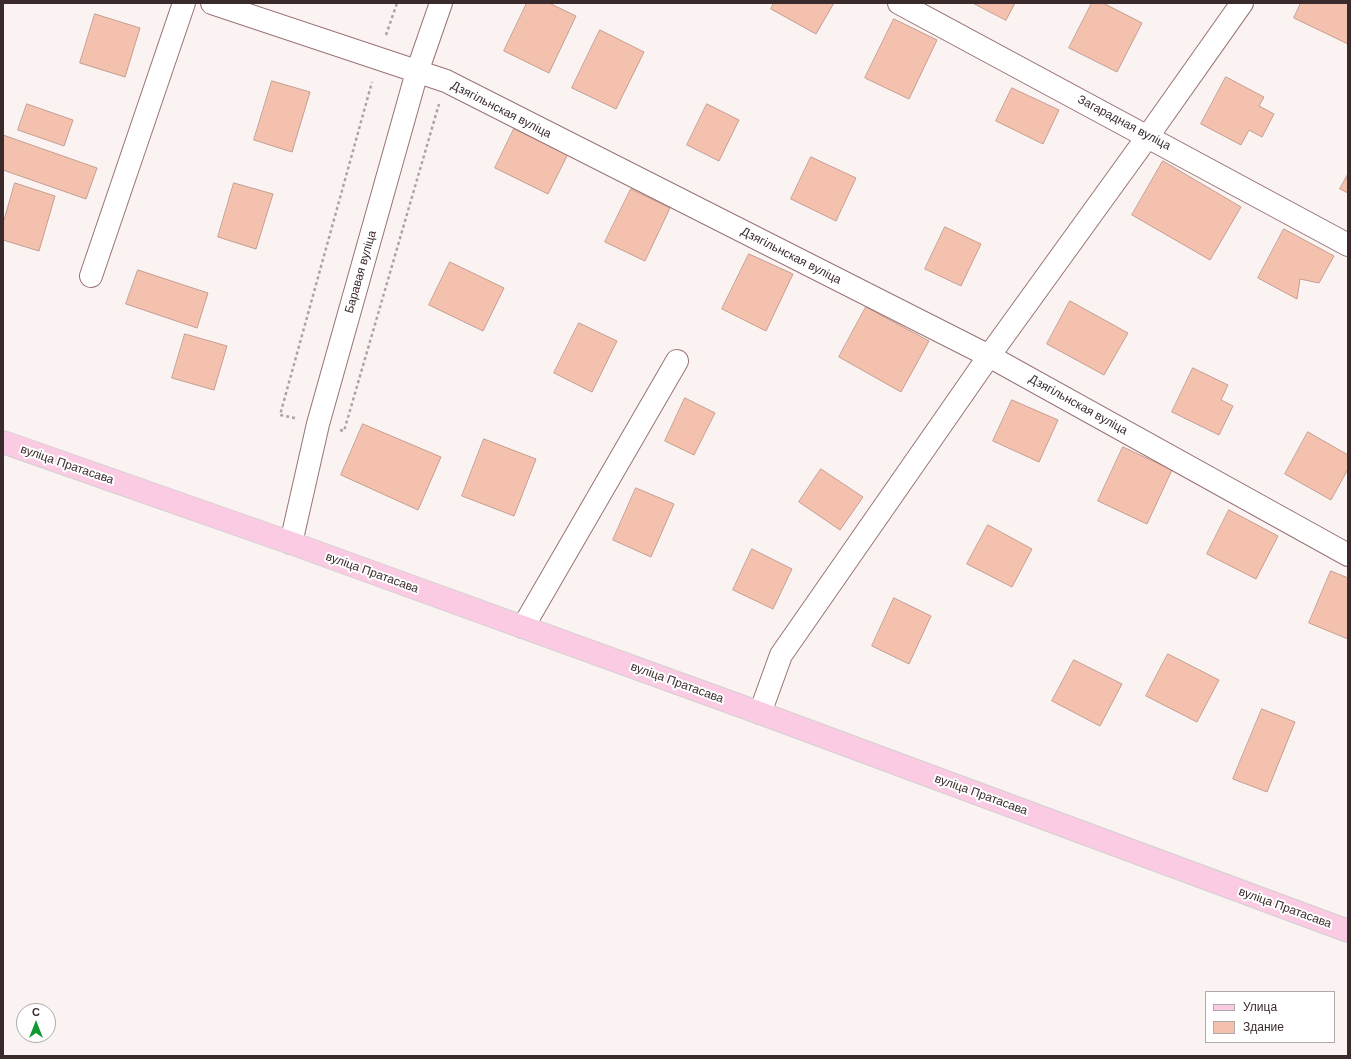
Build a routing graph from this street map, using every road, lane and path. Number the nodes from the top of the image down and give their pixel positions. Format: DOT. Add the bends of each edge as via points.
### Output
graph roads {
  1 [pos="184,3"];
  2 [pos="212,3"];
  3 [pos="441,3"];
  4 [pos="899,3"];
  5 [pos="1242,3"];
  6 [pos="417,72"];
  7 [pos="1148,136"];
  8 [pos="1348,245"];
  9 [pos="91,276"];
  10 [pos="989,356"];
  11 [pos="677,361"];
  12 [pos="3,442"];
  13 [pos="291,543"];
  14 [pos="1348,555"];
  15 [pos="523,627"];
  16 [pos="760,713"];
  17 [pos="1348,931"];
  1 -- 9 [label="street"];
  2 -- 6 [label="street, Дзягільнская вуліца"];
  3 -- 6 [label="street, Баравая вуліца"];
  4 -- 7 [label="street, Загарадная вуліца"];
  5 -- 7 [label="street"];
  6 -- 10 [label="street, Дзягільнская вуліца" via="446,81"];
  6 -- 13 [label="street, Баравая вуліца" via="318,424"];
  7 -- 8 [label="street, Загарадная вуліца"];
  7 -- 10 [label="street"];
  10 -- 14 [label="street, Дзягільнская вуліца"];
  10 -- 16 [label="street" via="781,655"];
  11 -- 15 [label="street"];
  12 -- 13 [label="main road, вуліца Пратасава"];
  13 -- 15 [label="main road, вуліца Пратасава"];
  15 -- 16 [label="main road, вуліца Пратасава"];
  16 -- 17 [label="main road, вуліца Пратасава"];
}
